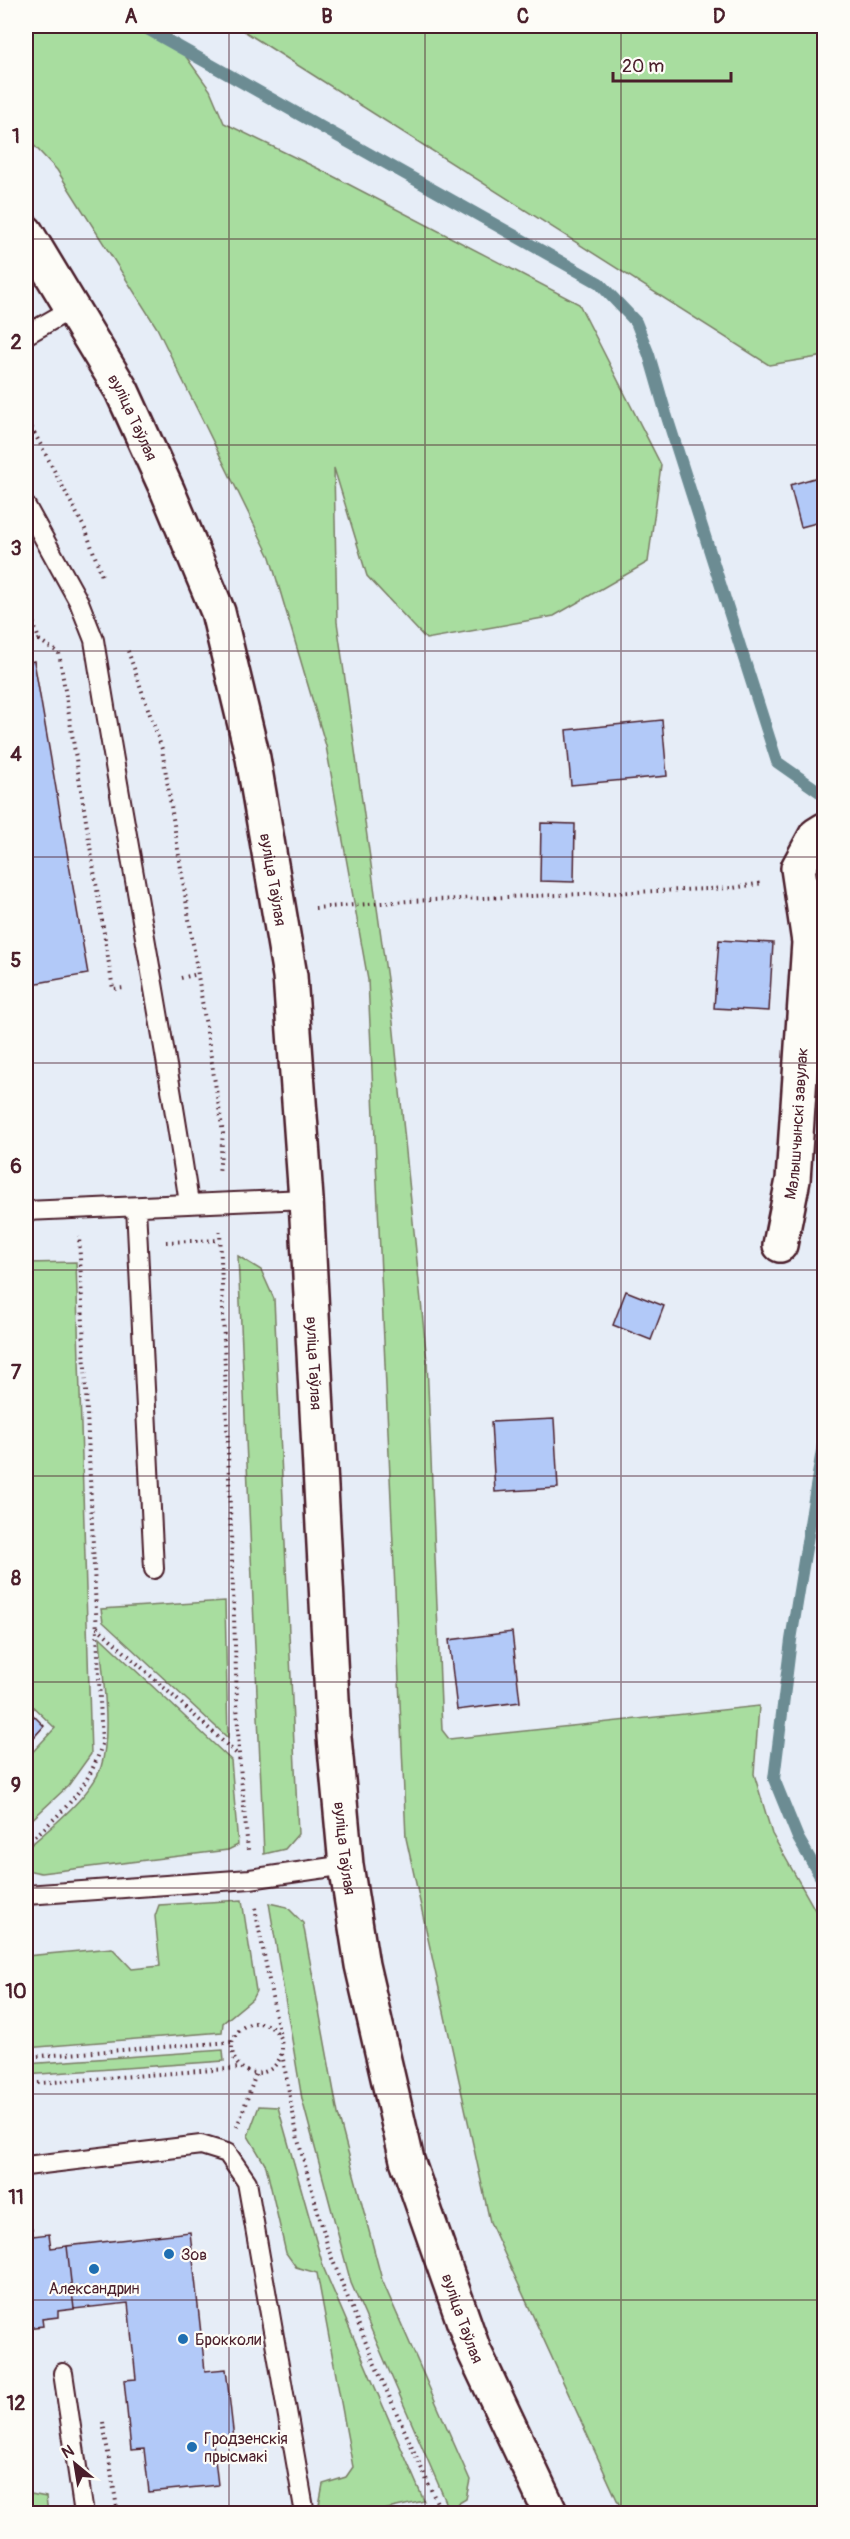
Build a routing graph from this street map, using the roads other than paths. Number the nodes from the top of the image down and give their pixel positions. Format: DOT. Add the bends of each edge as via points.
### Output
graph roads {
  1 [pos="26,232"];
  2 [pos="73,308"];
  3 [pos="26,336"];
  4 [pos="26,506"];
  5 [pos="825,830"];
  6 [pos="306,1199"];
  7 [pos="189,1203"];
  8 [pos="136,1207"];
  9 [pos="26,1211"];
  10 [pos="780,1245"];
  11 [pos="154,1569"];
  12 [pos="346,1865"];
  13 [pos="26,1895"];
  14 [pos="26,2166"];
  15 [pos="63,2373"];
  16 [pos="84,2514"];
  17 [pos="305,2514"];
  18 [pos="551,2514"];
  1 -- 2 [label="street, вуліца Таўлая"];
  2 -- 3 [label="lane"];
  2 -- 6 [label="street, вуліца Таўлая" via="122,390 218,612 253,758 290,976"];
  4 -- 7 [label="lane" via="79,602 94,640"];
  5 -- 10 [label="street, Малышчынскі завулак" via="816,834 798,868 809,942 793,1180"];
  6 -- 7 [label="lane"];
  6 -- 12 [label="street, вуліца Таўлая" via="334,1737"];
  7 -- 8 [label="lane"];
  8 -- 9 [label="lane"];
  8 -- 11 [label="lane"];
  12 -- 13 [label="lane" via="250,1879"];
  12 -- 18 [label="street, вуліца Таўлая" via="362,1965 407,2160 474,2351"];
  14 -- 17 [label="lane" via="201,2145 227,2153 246,2182"];
  15 -- 16 [label="lane"];
}
